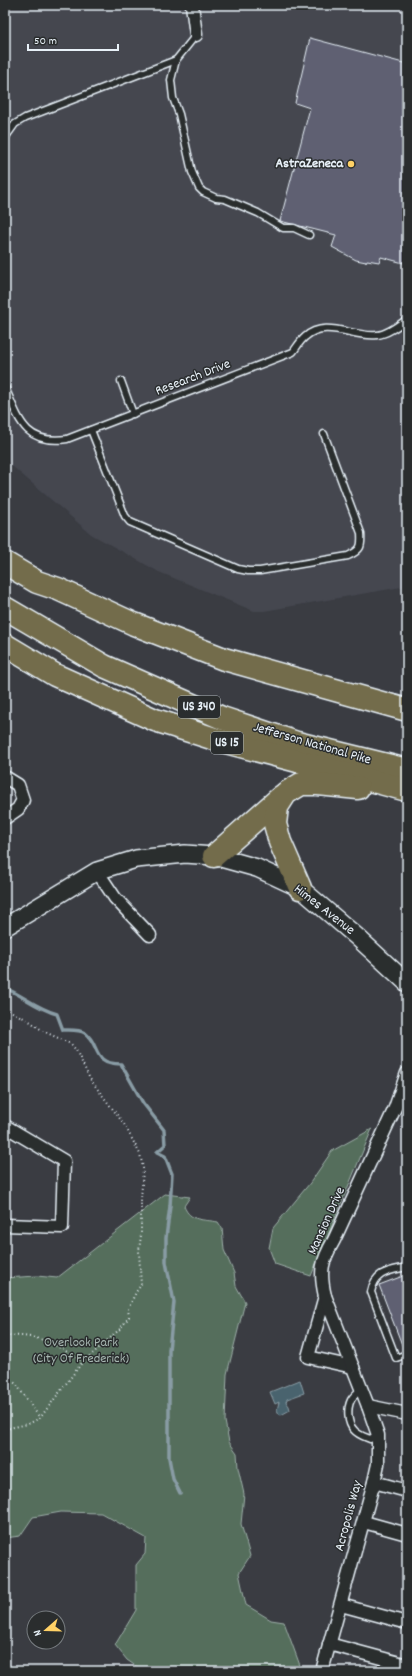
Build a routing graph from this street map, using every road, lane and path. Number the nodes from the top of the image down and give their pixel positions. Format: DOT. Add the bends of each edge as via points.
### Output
graph roads {
  1 [pos="192,5"];
  2 [pos="196,35"];
  3 [pos="176,60"];
  4 [pos="5,138"];
  5 [pos="309,235"];
  6 [pos="407,319"];
  7 [pos="121,381"];
  8 [pos="5,387"];
  9 [pos="133,414"];
  10 [pos="91,430"];
  11 [pos="324,434"];
  12 [pos="5,550"];
  13 [pos="5,563"];
  14 [pos="58,589"];
  15 [pos="5,608"];
  16 [pos="5,632"];
  17 [pos="5,644"];
  18 [pos="55,674"];
  19 [pos="407,710"];
  20 [pos="407,770"];
  21 [pos="5,777"];
  22 [pos="407,791"];
  23 [pos="286,793"];
  24 [pos="5,818"];
  25 [pos="214,856"];
  26 [pos="97,872"];
  27 [pos="300,888"];
  28 [pos="5,927"];
  29 [pos="150,935"];
  30 [pos="407,983"];
  31 [pos="5,1008"];
  32 [pos="407,1073"];
  33 [pos="5,1126"];
  34 [pos="5,1225"];
  35 [pos="407,1267"];
  36 [pos="325,1296"];
  37 [pos="5,1336"];
  38 [pos="407,1354"];
  39 [pos="83,1362"];
  40 [pos="353,1367"];
  41 [pos="5,1375"];
  42 [pos="362,1389"];
  43 [pos="368,1406"];
  44 [pos="407,1414"];
  45 [pos="40,1418"];
  46 [pos="5,1429"];
  47 [pos="378,1435"];
  48 [pos="374,1482"];
  49 [pos="407,1491"];
  50 [pos="364,1522"];
  51 [pos="407,1534"];
  52 [pos="341,1605"];
  53 [pos="407,1623"];
  54 [pos="329,1644"];
  55 [pos="407,1665"];
  56 [pos="322,1671"];
  1 -- 2 [label="street"];
  2 -- 3 [label="lane"];
  3 -- 4 [label="lane" via="25,118 15,124"];
  3 -- 5 [label="lane" via="171,80 173,98 192,172 199,188 216,198 225,199 258,213 283,228 294,228"];
  6 -- 9 [label="lane, Research Drive" via="379,335 365,336 327,328 314,331 305,336 293,352"];
  7 -- 9 [label="lane"];
  8 -- 10 [label="lane, Research Drive" via="18,418 35,436 46,440 67,439"];
  9 -- 10 [label="lane, Research Drive"];
  10 -- 11 [label="lane" via="125,516 130,522 238,569 260,571 348,556 358,551 361,533"];
  12 -- 14 [label="highway" via="43,575"];
  13 -- 14 [label="highway" via="37,582"];
  14 -- 19 [label="highway" via="134,624 224,659"];
  15 -- 20 [label="highway, Jefferson National Pike / US 340" via="104,666 222,718 297,742"];
  16 -- 18 [label="highway"];
  17 -- 18 [label="highway, US 15"];
  18 -- 22 [label="highway, US 15" via="156,720 218,740"];
  21 -- 24 [label="street" via="18,785 23,800 18,809"];
  22 -- 23 [label="highway" via="301,784"];
  23 -- 25 [label="highway"];
  23 -- 27 [label="highway" via="277,807 275,824"];
  25 -- 26 [label="street, Himes Avenue" via="185,854 142,858"];
  25 -- 27 [label="street, Himes Avenue" via="257,868"];
  26 -- 28 [label="street, Himes Avenue"];
  26 -- 29 [label="street" via="114,898"];
  27 -- 30 [label="street, Himes Avenue"];
  31 -- 39 [label="path" via="32,1022 43,1032 64,1040 76,1050 90,1078 124,1124 142,1161 139,1251 141,1285 128,1308 129,1317"];
  32 -- 36 [label="street, Mansion Drive" via="395,1108 324,1259 321,1282"];
  33 -- 34 [label="street" via="64,1161 62,1227"];
  35 -- 38 [label="lane" via="378,1276 372,1284 371,1292 396,1358"];
  36 -- 40 [label="street, Mansion Drive"];
  36 -- 40 [label="street" via="308,1358"];
  37 -- 39 [label="path" via="34,1336 57,1345"];
  39 -- 45 [label="path"];
  40 -- 42 [label="street, Mansion Drive"];
  41 -- 45 [label="path" via="16,1384"];
  42 -- 43 [label="street, Mansion Drive"];
  42 -- 47 [label="lane" via="351,1399 348,1411 353,1430 370,1439"];
  43 -- 44 [label="street"];
  43 -- 47 [label="street, Acropolis Way"];
  45 -- 46 [label="path" via="28,1424"];
  47 -- 48 [label="street, Acropolis Way" via="378,1464"];
  48 -- 49 [label="street"];
  48 -- 50 [label="street, Acropolis Way"];
  50 -- 51 [label="street"];
  50 -- 52 [label="street, Acropolis Way"];
  52 -- 53 [label="street"];
  52 -- 54 [label="street, Acropolis Way"];
  54 -- 55 [label="street"];
  54 -- 56 [label="street, Acropolis Way"];
}
